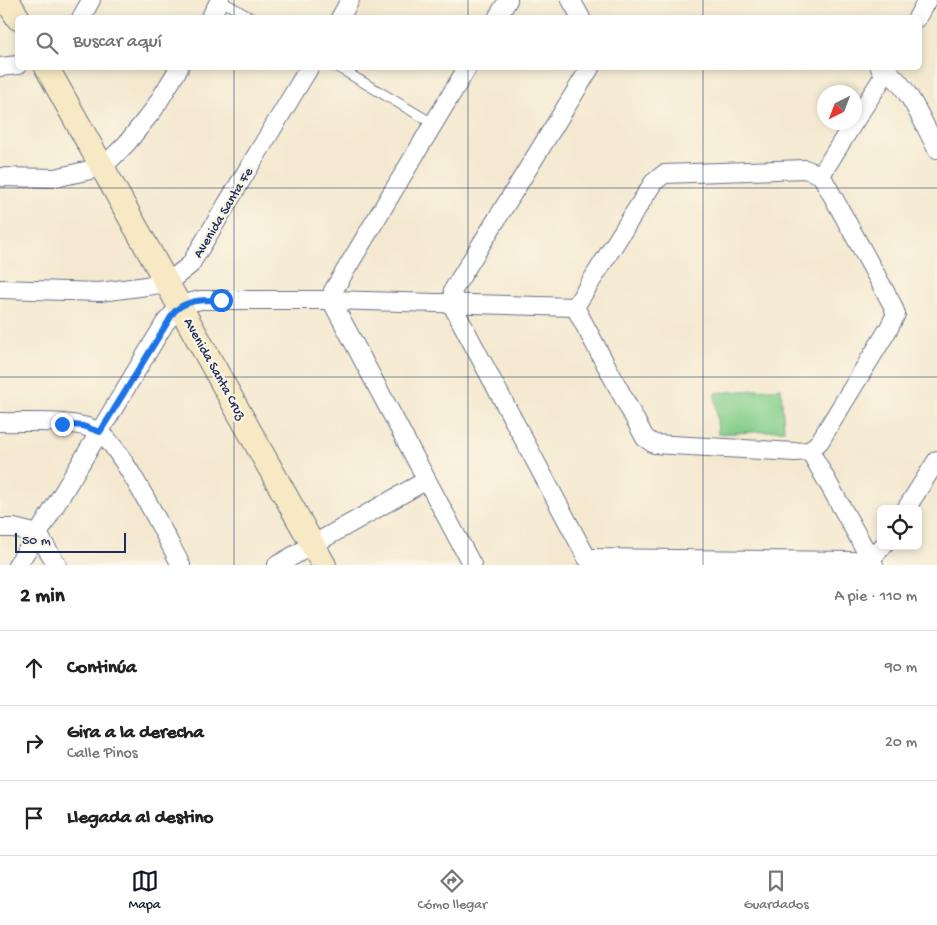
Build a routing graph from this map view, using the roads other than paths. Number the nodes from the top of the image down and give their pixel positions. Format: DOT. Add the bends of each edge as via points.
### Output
graph roads {
  1 [pos="7,0"];
  2 [pos="91,0"];
  3 [pos="220,0"];
  4 [pos="350,0"];
  5 [pos="508,0"];
  6 [pos="571,0"];
  7 [pos="927,0"];
  8 [pos="16,15"];
  9 [pos="82,15"];
  10 [pos="212,15"];
  11 [pos="246,15"];
  12 [pos="342,15"];
  13 [pos="499,15"];
  14 [pos="579,15"];
  15 [pos="919,15"];
  16 [pos="15,65"];
  17 [pos="0,67"];
  18 [pos="48,70"];
  19 [pos="178,70"];
  20 [pos="309,70"];
  21 [pos="342,70"];
  22 [pos="466,70"];
  23 [pos="589,70"];
  24 [pos="884,70"];
  25 [pos="887,70"];
  26 [pos="862,108"];
  27 [pos="434,124"];
  28 [pos="849,130"];
  29 [pos="937,150"];
  30 [pos="103,167"];
  31 [pos="821,175"];
  32 [pos="0,177"];
  33 [pos="167,283"];
  34 [pos="0,290"];
  35 [pos="331,300"];
  36 [pos="181,305"];
  37 [pos="452,305"];
  38 [pos="575,307"];
  39 [pos="0,422"];
  40 [pos="100,432"];
  41 [pos="810,451"];
  42 [pos="937,460"];
  43 [pos="425,481"];
  44 [pos="909,505"];
  45 [pos="0,528"];
  46 [pos="38,534"];
  47 [pos="880,550"];
  48 [pos="319,555"];
  49 [pos="584,561"];
  50 [pos="872,562"];
  51 [pos="17,565"];
  52 [pos="57,565"];
  53 [pos="181,565"];
  54 [pos="277,565"];
  55 [pos="472,565"];
  1 -- 8 [label="street"];
  2 -- 9 [label="street"];
  3 -- 10 [label="street"];
  3 -- 11 [label="lane"];
  4 -- 12 [label="street"];
  5 -- 13 [label="street"];
  6 -- 14 [label="street"];
  7 -- 15 [label="street"];
  16 -- 17 [label="street"];
  18 -- 30 [label="street, Avenida Santa Cruz"];
  19 -- 30 [label="street" via="154,109"];
  20 -- 33 [label="street, Avenida Santa Fe" via="190,265"];
  21 -- 27 [label="lane"];
  22 -- 27 [label="street"];
  23 -- 37 [label="street" via="453,290"];
  24 -- 26 [label="street"];
  25 -- 29 [label="street" via="904,88"];
  27 -- 35 [label="street" via="333,291"];
  28 -- 31 [label="street"];
  30 -- 32 [label="street" via="56,178"];
  30 -- 33 [label="street, Avenida Santa Cruz"];
  31 -- 38 [label="street" via="805,168 664,174 654,183"];
  31 -- 41 [label="street" via="896,314 825,433"];
  33 -- 34 [label="street" via="100,292"];
  33 -- 36 [label="street, Avenida Santa Cruz"];
  35 -- 36 [label="street" via="200,300"];
  35 -- 37 [label="street"];
  35 -- 43 [label="street"];
  36 -- 40 [label="street" via="165,323"];
  36 -- 48 [label="street, Avenida Santa Cruz"];
  37 -- 38 [label="street"];
  37 -- 49 [label="street"];
  38 -- 41 [label="street" via="645,438 654,444"];
  39 -- 40 [label="street" via="83,426"];
  40 -- 46 [label="street"];
  40 -- 53 [label="street" via="121,458"];
  41 -- 50 [label="street"];
  42 -- 44 [label="street"];
  43 -- 48 [label="street"];
  43 -- 55 [label="street"];
  45 -- 46 [label="street"];
  46 -- 51 [label="street"];
  46 -- 52 [label="street"];
  47 -- 50 [label="street"];
  48 -- 54 [label="street"];
  49 -- 50 [label="street"];
}
